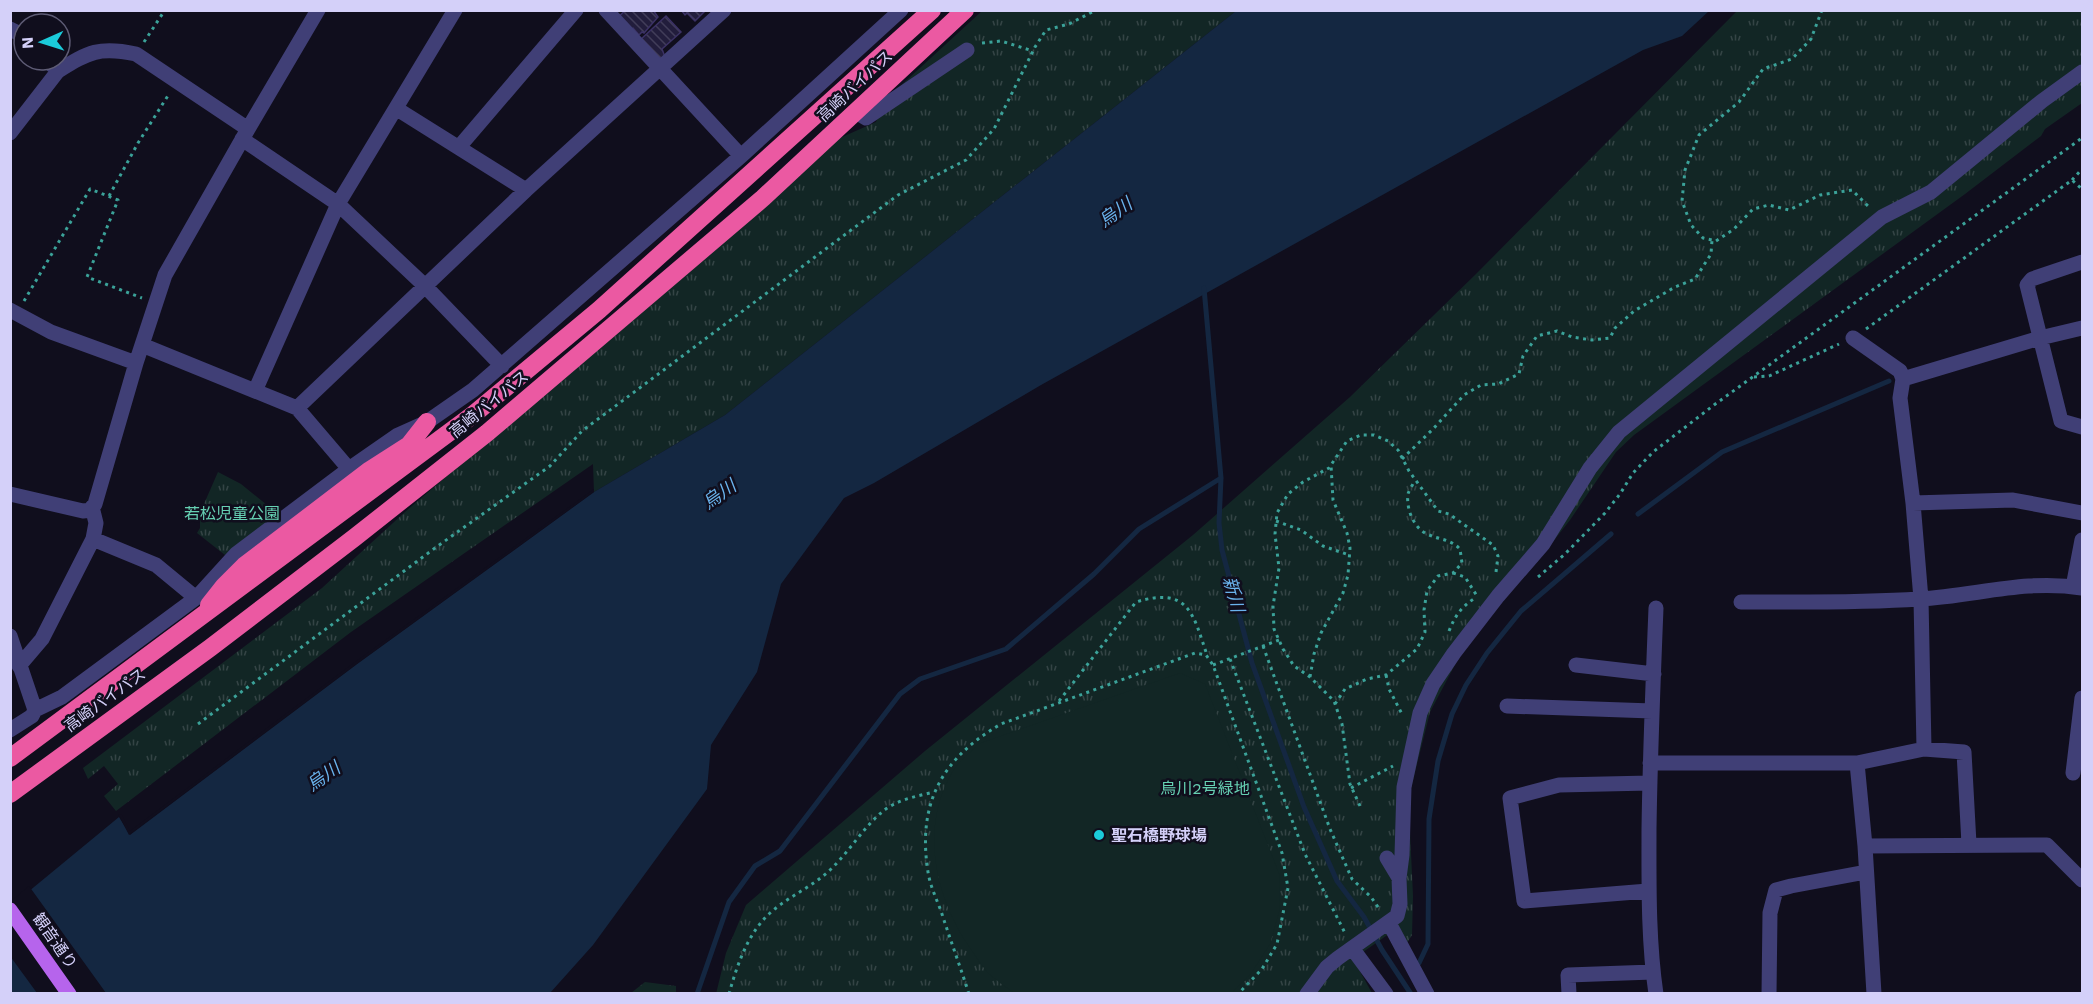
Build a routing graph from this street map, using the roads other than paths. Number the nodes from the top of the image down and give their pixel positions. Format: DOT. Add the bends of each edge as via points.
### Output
graph roads {
  1 [pos="318,10"];
  2 [pos="455,10"];
  3 [pos="576,10"];
  4 [pos="606,10"];
  5 [pos="724,10"];
  6 [pos="901,10"];
  7 [pos="932,10"];
  8 [pos="965,10"];
  9 [pos="967,50"];
  10 [pos="72,63"];
  11 [pos="659,69"];
  12 [pos="57,72"];
  13 [pos="2082,72"];
  14 [pos="397,109"];
  15 [pos="856,112"];
  16 [pos="10,133"];
  17 [pos="245,134"];
  18 [pos="459,147"];
  19 [pos="741,156"];
  20 [pos="526,190"];
  21 [pos="338,204"];
  22 [pos="2082,262"];
  23 [pos="424,285"];
  24 [pos="14,311"];
  25 [pos="2082,328"];
  26 [pos="1853,338"];
  27 [pos="2040,338"];
  28 [pos="142,345"];
  29 [pos="136,363"];
  30 [pos="502,366"];
  31 [pos="1903,379"];
  32 [pos="255,391"];
  33 [pos="297,408"];
  34 [pos="427,422"];
  35 [pos="2082,427"];
  36 [pos="349,469"];
  37 [pos="10,494"];
  38 [pos="1913,503"];
  39 [pos="92,507"];
  40 [pos="2082,513"];
  41 [pos="93,539"];
  42 [pos="2082,540"];
  43 [pos="2078,588"];
  44 [pos="196,598"];
  45 [pos="1921,599"];
  46 [pos="1742,602"];
  47 [pos="1656,608"];
  48 [pos="195,622"];
  49 [pos="10,636"];
  50 [pos="1576,664"];
  51 [pos="19,666"];
  52 [pos="1653,674"];
  53 [pos="2082,698"];
  54 [pos="1506,706"];
  55 [pos="35,710"];
  56 [pos="1652,711"];
  57 [pos="10,730"];
  58 [pos="1924,749"];
  59 [pos="10,758"];
  60 [pos="1650,763"];
  61 [pos="1857,763"];
  62 [pos="2073,773"];
  63 [pos="1650,783"];
  64 [pos="10,794"];
  65 [pos="1969,844"];
  66 [pos="1865,846"];
  67 [pos="1387,858"];
  68 [pos="1866,872"];
  69 [pos="1399,878"];
  70 [pos="2082,880"];
  71 [pos="1648,891"];
  72 [pos="10,910"];
  73 [pos="1386,926"];
  74 [pos="1354,946"];
  75 [pos="1653,972"];
  76 [pos="69,993"];
  77 [pos="1307,993"];
  78 [pos="1386,993"];
  79 [pos="1427,993"];
  80 [pos="1569,993"];
  81 [pos="1656,993"];
  82 [pos="1769,993"];
  83 [pos="1874,993"];
  1 -- 17 [label="street"];
  2 -- 14 [label="street"];
  3 -- 18 [label="street"];
  4 -- 11 [label="street"];
  5 -- 11 [label="street"];
  6 -- 19 [label="street"];
  7 -- 48 [label="highway, 高崎バイパス" via="599,310 474,414"];
  8 -- 15 [label="highway, 高崎バイパス"];
  9 -- 15 [label="street" via="866,118"];
  10 -- 17 [label="street" via="98,51 114,49 136,54"];
  11 -- 19 [label="street"];
  11 -- 20 [label="street"];
  12 -- 16 [label="street"];
  13 -- 69 [label="street" via="1931,192 1880,218 1619,432 1590,468 1543,544 1498,596 1434,684 1420,713 1404,787"];
  14 -- 18 [label="street"];
  14 -- 21 [label="street"];
  15 -- 64 [label="highway, 高崎バイパス" via="763,198 487,433 210,648"];
  17 -- 21 [label="street"];
  17 -- 28 [label="street" via="165,275"];
  18 -- 20 [label="street"];
  19 -- 30 [label="street"];
  20 -- 23 [label="street"];
  21 -- 23 [label="street"];
  21 -- 32 [label="street"];
  22 -- 27 [label="street" via="2032,279 2027,285"];
  23 -- 30 [label="street"];
  23 -- 33 [label="street"];
  24 -- 29 [label="street" via="51,332"];
  25 -- 27 [label="street"];
  26 -- 31 [label="street" via="1900,370"];
  27 -- 31 [label="street"];
  27 -- 35 [label="street" via="2061,422"];
  28 -- 29 [label="street"];
  28 -- 32 [label="street"];
  29 -- 39 [label="street"];
  30 -- 34 [label="street"];
  31 -- 38 [label="street" via="1900,398"];
  32 -- 33 [label="street"];
  33 -- 36 [label="street"];
  34 -- 36 [label="street" via="398,435"];
  34 -- 48 [label="highway" via="409,445 244,566"];
  36 -- 44 [label="street" via="237,554"];
  37 -- 39 [label="street" via="78,510"];
  38 -- 40 [label="street" via="2013,500"];
  38 -- 45 [label="street"];
  39 -- 41 [label="street" via="96,523"];
  41 -- 44 [label="street" via="156,565"];
  41 -- 51 [label="street" via="42,639"];
  42 -- 43 [label="street"];
  43 -- 45 [label="street" via="2018,586"];
  44 -- 55 [label="street" via="62,697"];
  45 -- 46 [label="street"];
  45 -- 58 [label="street"];
  47 -- 52 [label="street"];
  48 -- 59 [label="highway, 高崎バイパス"];
  49 -- 51 [label="street"];
  50 -- 52 [label="street"];
  51 -- 55 [label="street"];
  52 -- 56 [label="street"];
  53 -- 62 [label="street"];
  54 -- 56 [label="street"];
  55 -- 57 [label="street"];
  56 -- 60 [label="street"];
  58 -- 61 [label="street"];
  58 -- 65 [label="street" via="1964,752"];
  60 -- 61 [label="street"];
  60 -- 63 [label="street"];
  61 -- 66 [label="street"];
  63 -- 71 [label="street"];
  63 -- 71 [label="street" via="1558,785 1510,798 1524,901"];
  65 -- 66 [label="street"];
  65 -- 70 [label="street" via="2047,844"];
  66 -- 68 [label="street"];
  67 -- 69 [label="street"];
  68 -- 82 [label="street" via="1776,890 1770,913"];
  68 -- 83 [label="street"];
  69 -- 73 [label="street" via="1397,916"];
  71 -- 75 [label="street"];
  72 -- 76 [label="main road, 観音通り"];
  73 -- 74 [label="street"];
  73 -- 79 [label="street"];
  74 -- 77 [label="street" via="1327,967"];
  74 -- 78 [label="street"];
  75 -- 80 [label="street" via="1568,975"];
  75 -- 81 [label="street"];
}
